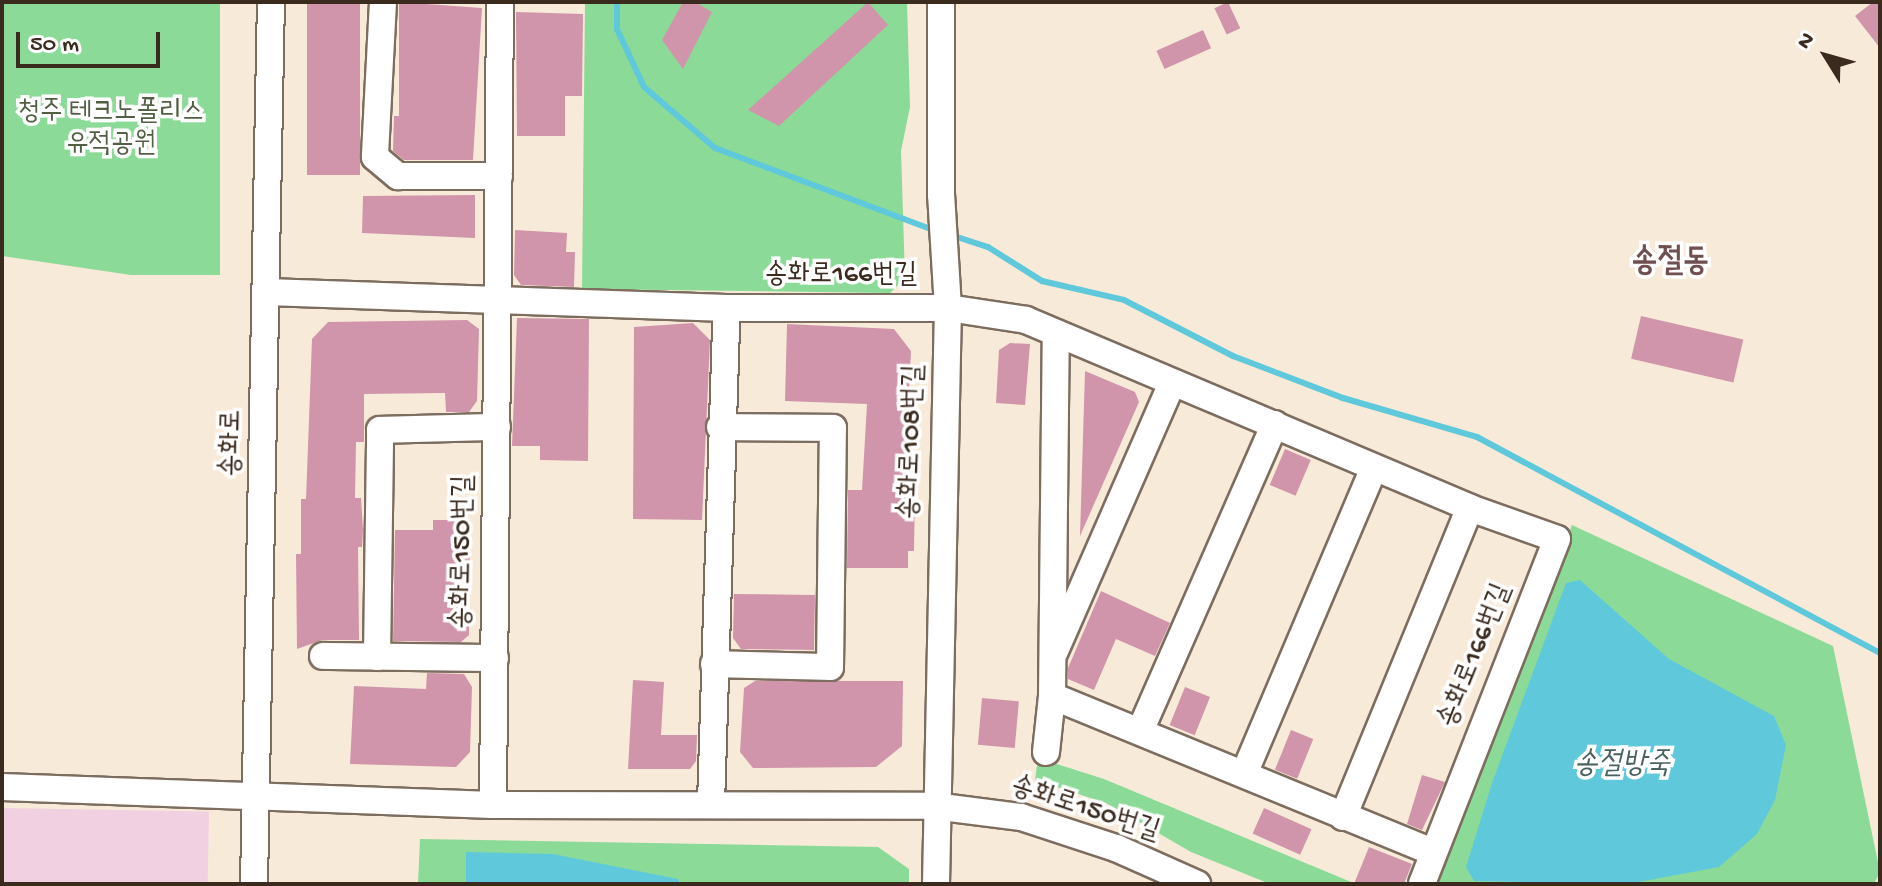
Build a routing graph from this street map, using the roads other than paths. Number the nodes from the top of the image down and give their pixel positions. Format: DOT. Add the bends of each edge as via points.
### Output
graph roads {
  1 [pos="271,2"];
  2 [pos="383,2"];
  3 [pos="500,2"];
  4 [pos="941,2"];
  5 [pos="499,176"];
  6 [pos="267,292"];
  7 [pos="498,301"];
  8 [pos="727,308"];
  9 [pos="948,308"];
  10 [pos="1056,333"];
  11 [pos="1172,383"];
  12 [pos="1275,424"];
  13 [pos="497,427"];
  14 [pos="720,427"];
  15 [pos="1374,468"];
  16 [pos="1470,508"];
  17 [pos="1094,553"];
  18 [pos="1053,558"];
  19 [pos="323,656"];
  20 [pos="377,657"];
  21 [pos="495,658"];
  22 [pos="714,664"];
  23 [pos="1050,683"];
  24 [pos="1141,729"];
  25 [pos="1046,752"];
  26 [pos="1244,774"];
  27 [pos="2,787"];
  28 [pos="260,793"];
  29 [pos="711,804"];
  30 [pos="493,805"];
  31 [pos="934,806"];
  32 [pos="1343,817"];
  33 [pos="1433,852"];
  34 [pos="254,884"];
  35 [pos="936,884"];
  36 [pos="1197,884"];
  37 [pos="1422,884"];
  1 -- 6 [label="street, 송화로"];
  2 -- 5 [label="street" via="375,157 398,176"];
  3 -- 5 [label="street"];
  4 -- 9 [label="street, 송화로108번길" via="941,195"];
  5 -- 7 [label="street"];
  6 -- 7 [label="street, 송화로166번길"];
  6 -- 28 [label="street, 송화로"];
  7 -- 8 [label="street, 송화로166번길"];
  7 -- 13 [label="street, 송화로150번길"];
  8 -- 9 [label="street, 송화로166번길"];
  8 -- 14 [label="street"];
  9 -- 10 [label="street, 송화로166번길" via="1026,320"];
  9 -- 31 [label="street, 송화로108번길"];
  10 -- 11 [label="street, 송화로166번길"];
  10 -- 18 [label="street"];
  11 -- 12 [label="street, 송화로166번길"];
  11 -- 17 [label="street"];
  12 -- 15 [label="street, 송화로166번길"];
  12 -- 24 [label="street"];
  13 -- 20 [label="street" via="380,430"];
  13 -- 21 [label="street, 송화로150번길"];
  14 -- 22 [label="street"];
  14 -- 22 [label="street" via="833,428 830,667"];
  15 -- 16 [label="street, 송화로166번길"];
  15 -- 26 [label="street"];
  16 -- 32 [label="street"];
  16 -- 33 [label="street, 송화로166번길" via="1557,539"];
  17 -- 18 [label="street" via="1074,570 1063,569"];
  17 -- 23 [label="street"];
  18 -- 23 [label="street"];
  19 -- 20 [label="street"];
  20 -- 21 [label="street"];
  21 -- 30 [label="street, 송화로150번길"];
  22 -- 29 [label="street"];
  23 -- 24 [label="street"];
  23 -- 25 [label="street, 송화로150번길"];
  24 -- 26 [label="street"];
  26 -- 32 [label="street"];
  27 -- 28 [label="street, 송화로150번길"];
  28 -- 30 [label="street, 송화로150번길"];
  28 -- 34 [label="street, 송화로"];
  29 -- 30 [label="street, 송화로150번길"];
  29 -- 31 [label="street, 송화로150번길"];
  31 -- 35 [label="street, 송화로108번길"];
  31 -- 36 [label="street, 송화로150번길" via="1021,817 1116,848"];
  32 -- 33 [label="street"];
  33 -- 37 [label="street, 송화로166번길"];
}
